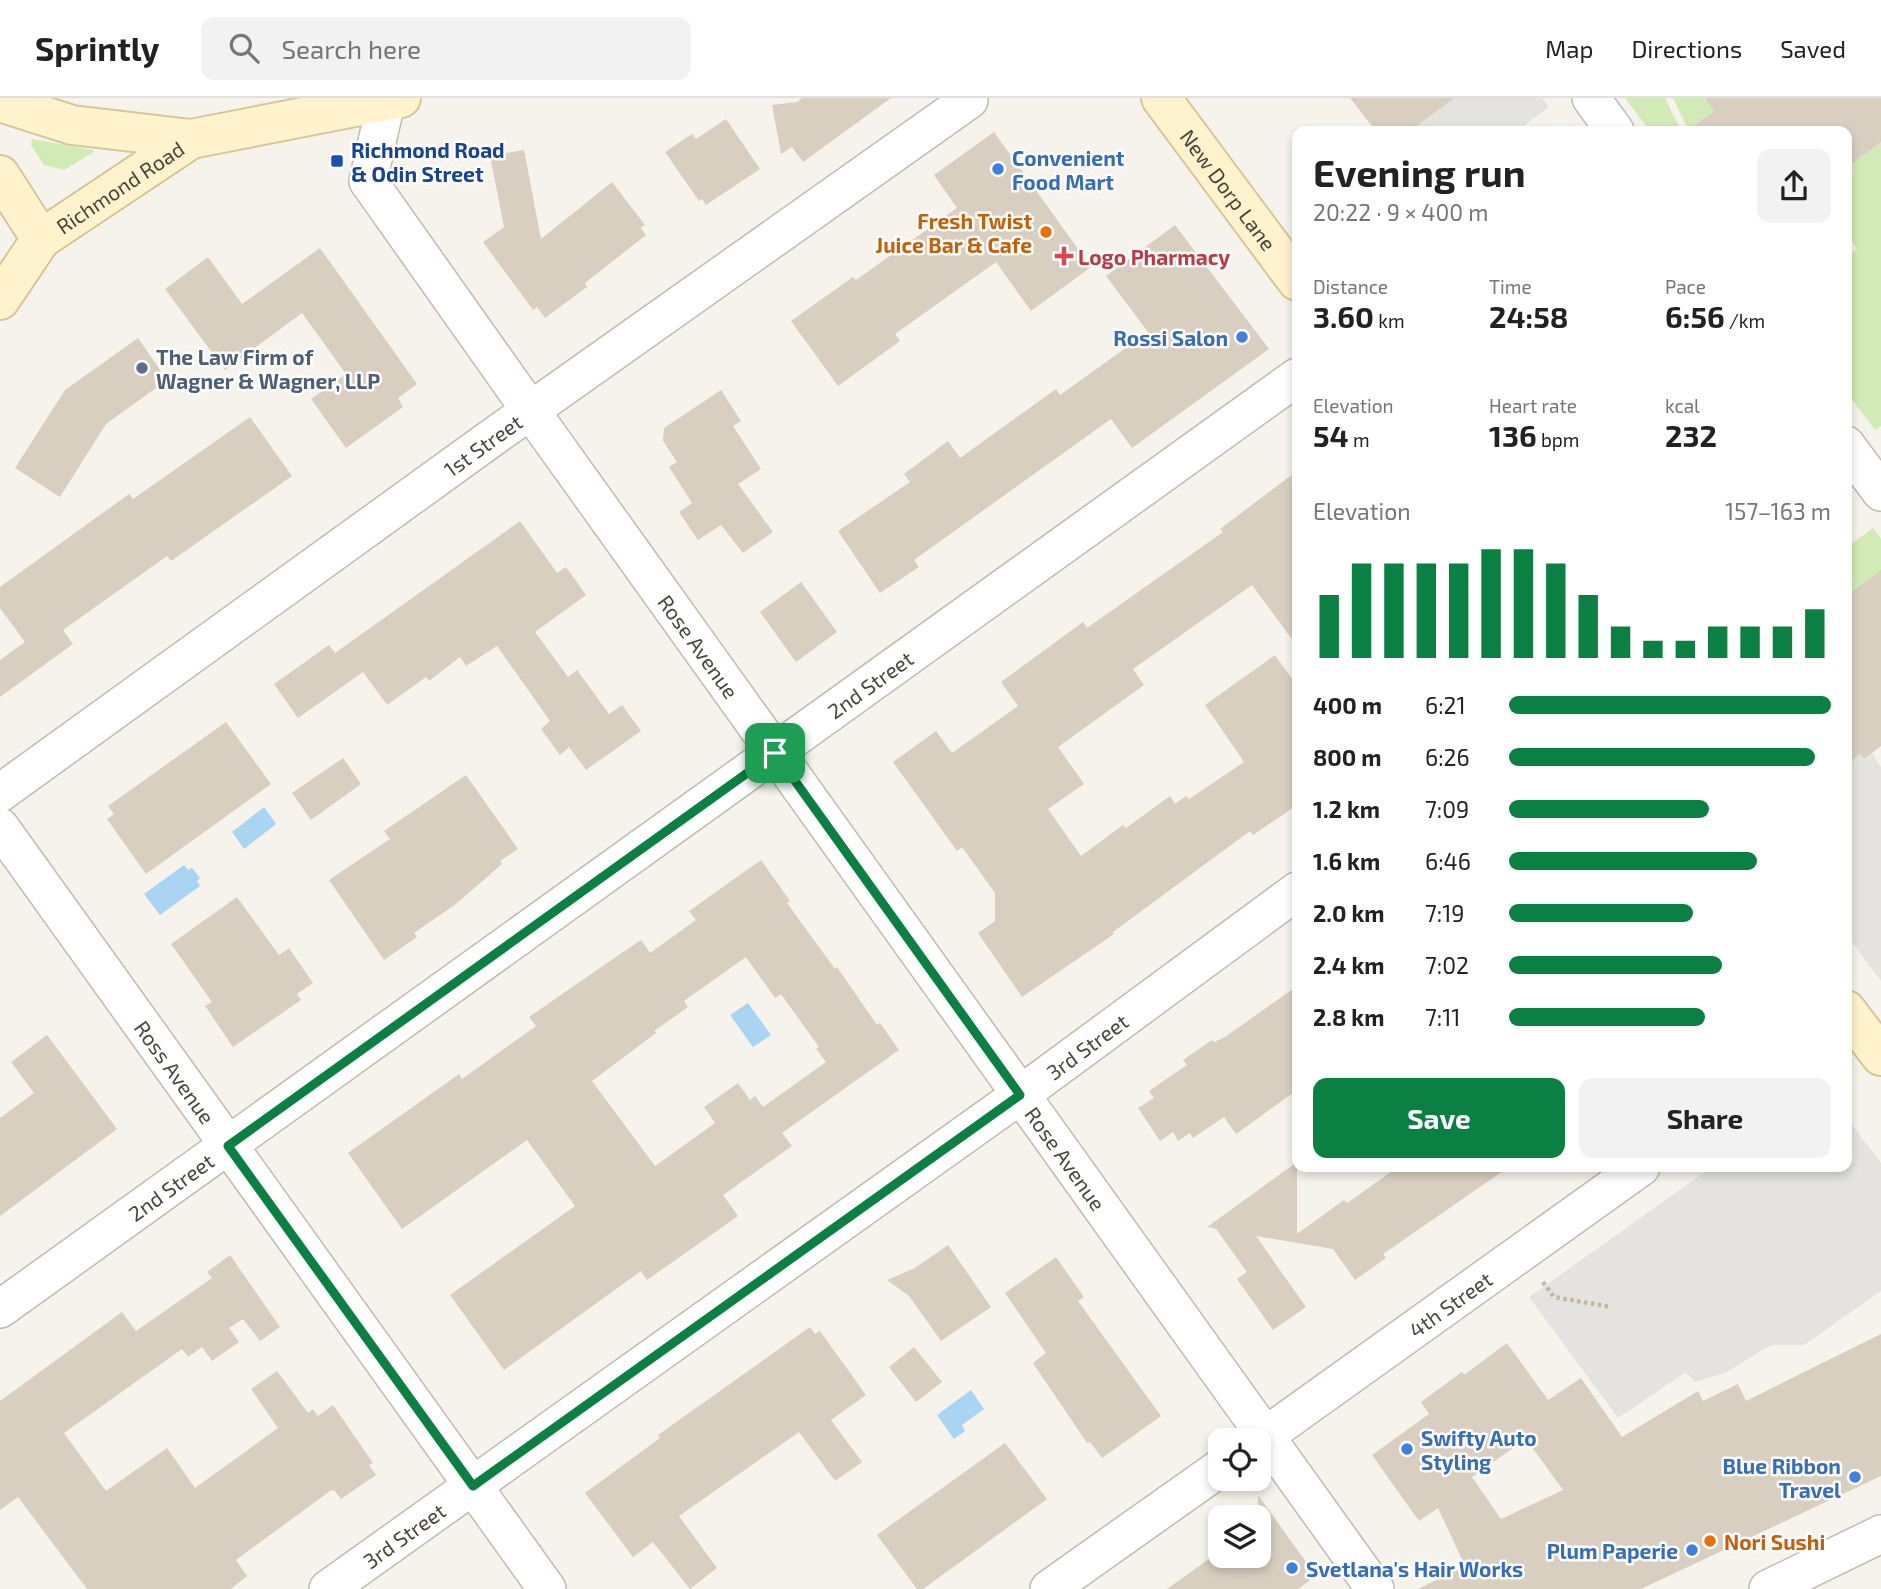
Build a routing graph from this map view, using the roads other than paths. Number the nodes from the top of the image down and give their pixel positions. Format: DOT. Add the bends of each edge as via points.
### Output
graph roads {
  1 [pos="1161,98"];
  2 [pos="1591,98"];
  3 [pos="392,99"];
  4 [pos="969,100"];
  5 [pos="0,102"];
  6 [pos="1611,126"];
  7 [pos="191,139"];
  8 [pos="0,175"];
  9 [pos="41,239"];
  10 [pos="1292,274"];
  11 [pos="0,300"];
  12 [pos="1292,381"];
  13 [pos="530,411"];
  14 [pos="1852,455"];
  15 [pos="1870,486"];
  16 [pos="775,753"];
  17 [pos="0,793"];
  18 [pos="0,827"];
  19 [pos="1292,895"];
  20 [pos="1852,1018"];
  21 [pos="1881,1056"];
  22 [pos="1020,1095"];
  23 [pos="228,1146"];
  24 [pos="1634,1172"];
  25 [pos="0,1308"];
  26 [pos="1254,1428"];
  27 [pos="1271,1431"];
  28 [pos="1271,1451"];
  29 [pos="1208,1476"];
  30 [pos="473,1486"];
  31 [pos="1881,1534"];
  32 [pos="328,1589"];
  33 [pos="547,1589"];
  34 [pos="1049,1589"];
  35 [pos="1375,1589"];
  36 [pos="1768,1589"];
  1 -- 10 [label="street, New Dorp Lane"];
  2 -- 6 [label="street"];
  3 -- 7 [label="street, Richmond Road"];
  3 -- 13 [label="street, Rose Avenue" via="368,181"];
  4 -- 13 [label="street, 1st Street"];
  5 -- 7 [label="street, Richmond Road" via="72,125"];
  7 -- 9 [label="street, Richmond Road"];
  8 -- 9 [label="street, Richmond Road"];
  9 -- 11 [label="street"];
  12 -- 16 [label="street, 2nd Street"];
  13 -- 16 [label="street, Rose Avenue"];
  13 -- 17 [label="street, 1st Street"];
  14 -- 15 [label="street"];
  16 -- 22 [label="street, Rose Avenue"];
  16 -- 23 [label="street, 2nd Street"];
  18 -- 23 [label="street, Ross Avenue"];
  19 -- 22 [label="street, 3rd Street"];
  20 -- 21 [label="street"];
  22 -- 26 [label="street, Rose Avenue"];
  22 -- 30 [label="street, 3rd Street"];
  23 -- 25 [label="street, 2nd Street"];
  23 -- 30 [label="street, Ross Avenue"];
  24 -- 27 [label="street, 4th Street"];
  28 -- 35 [label="street, Rose Avenue"];
  29 -- 34 [label="street"];
  30 -- 32 [label="street, 3rd Street"];
  30 -- 33 [label="street, Ross Avenue"];
  31 -- 36 [label="street"];
}
